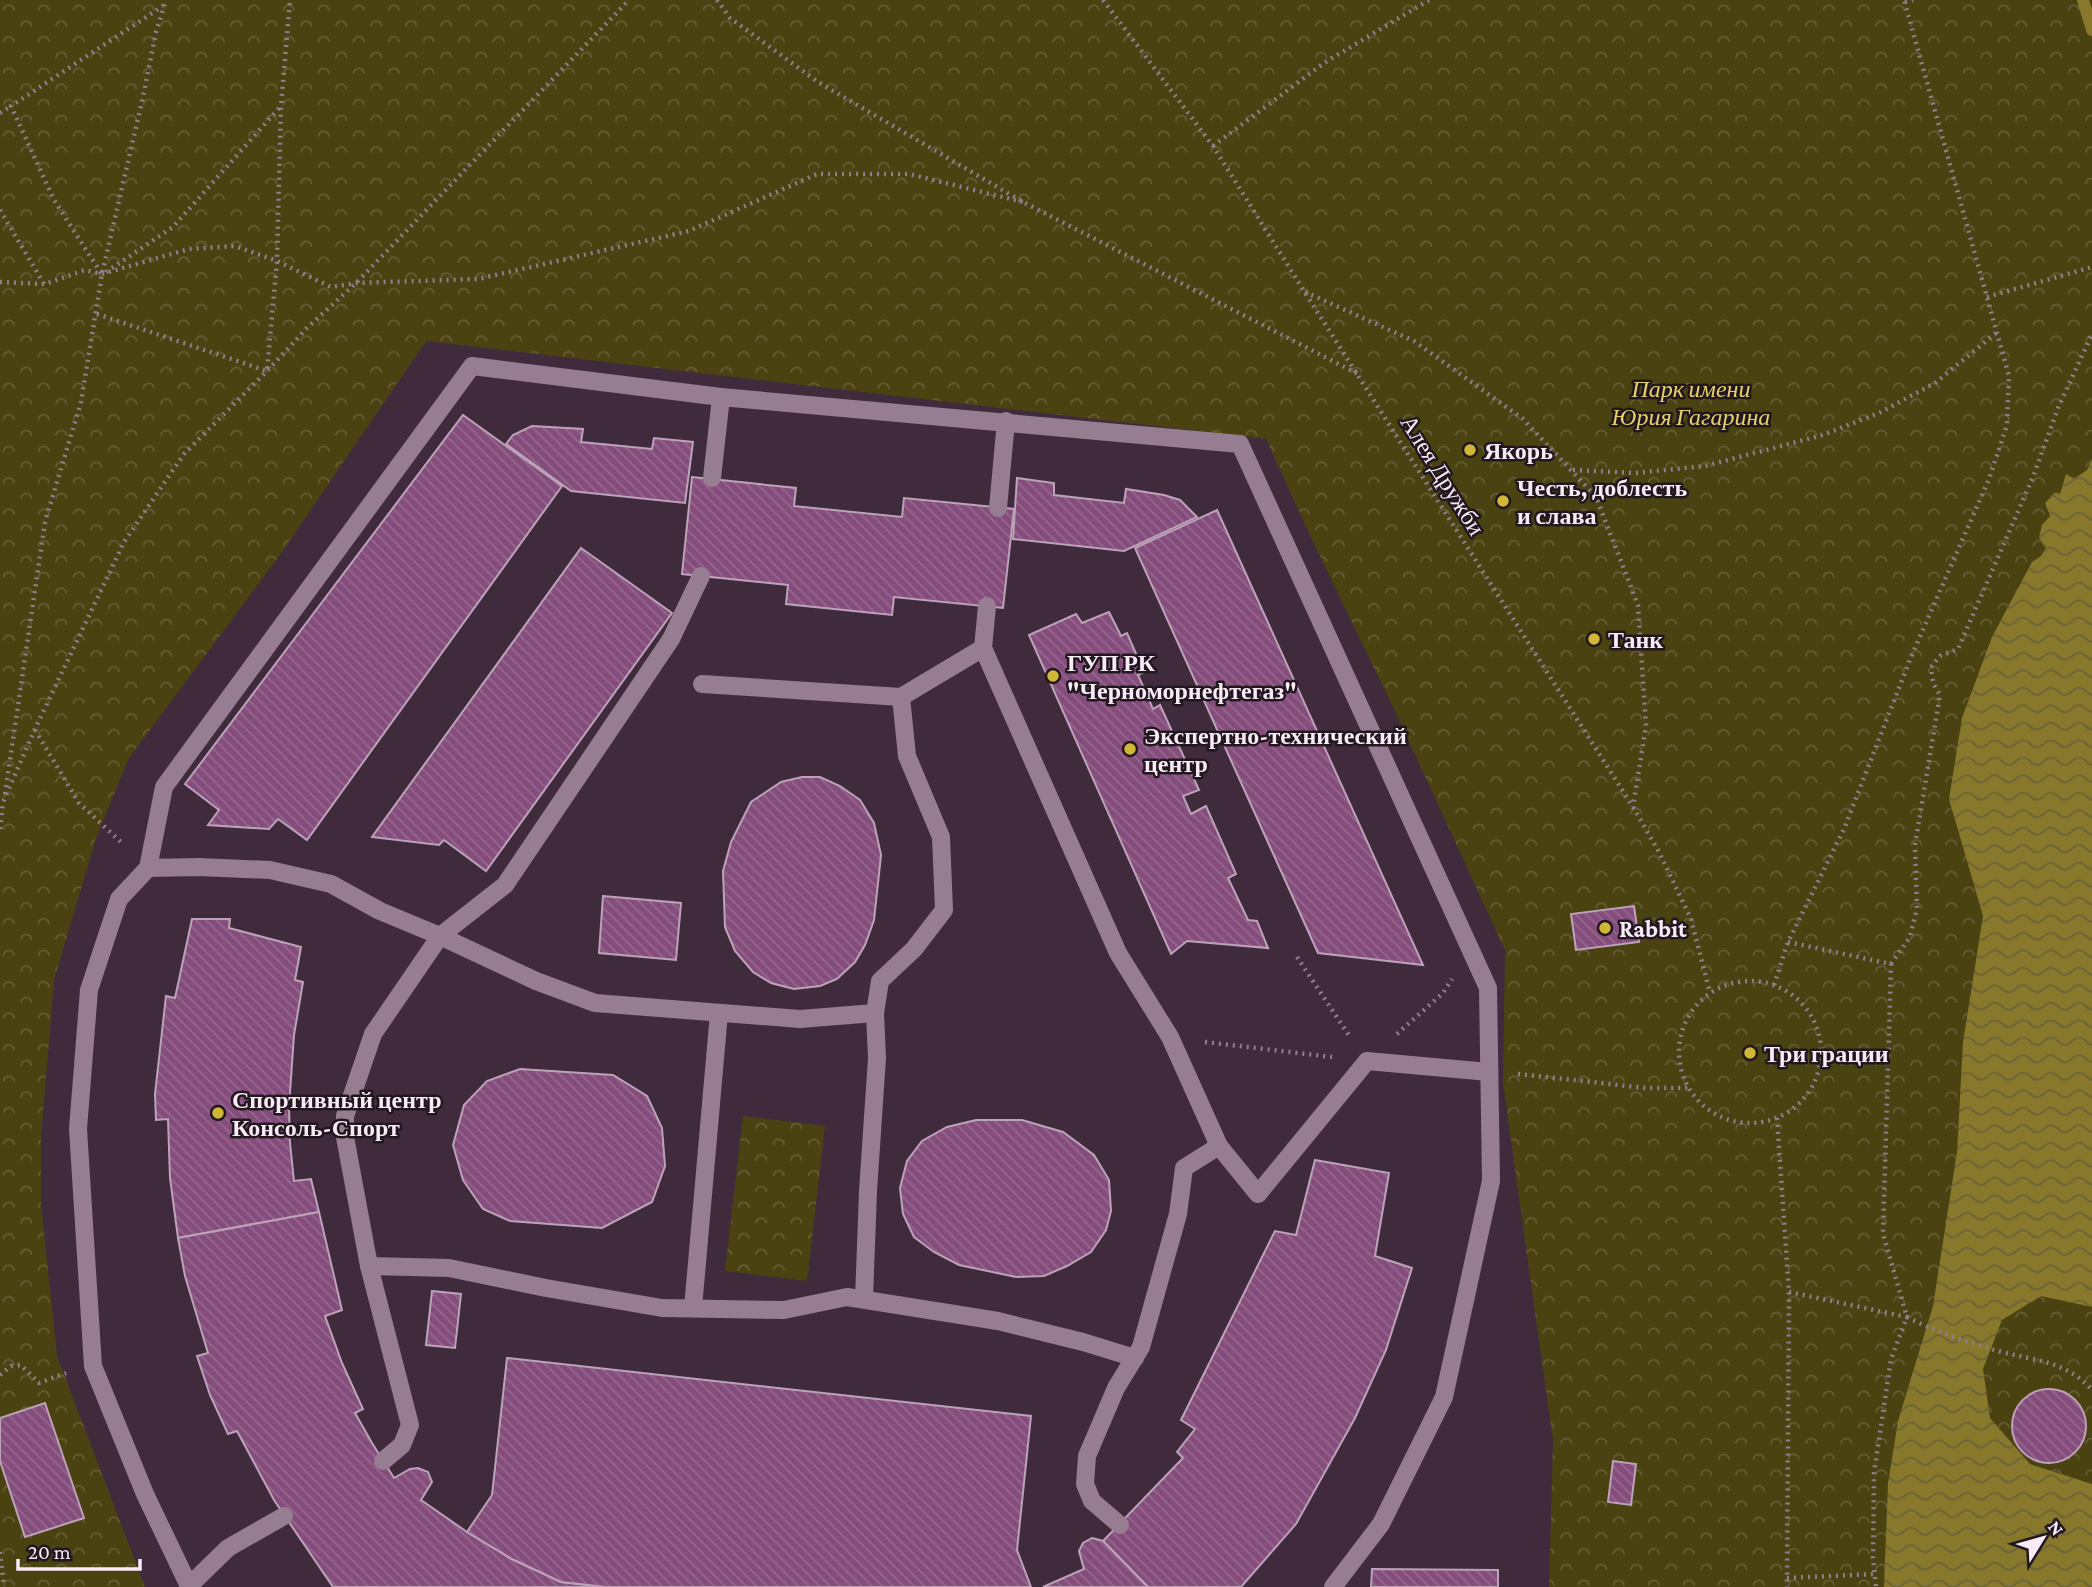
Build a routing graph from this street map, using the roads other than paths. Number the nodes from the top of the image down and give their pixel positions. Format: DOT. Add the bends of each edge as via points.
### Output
graph roads {
  1 [pos="721,397"];
  2 [pos="1006,421"];
  3 [pos="712,478"];
  4 [pos="998,508"];
  5 [pos="701,576"];
  6 [pos="987,606"];
  7 [pos="983,649"];
  8 [pos="702,684"];
  9 [pos="901,697"];
  10 [pos="148,868"];
  11 [pos="440,936"];
  12 [pos="719,1013"];
  13 [pos="875,1013"];
  14 [pos="1489,1072"];
  15 [pos="1219,1146"];
  16 [pos="369,1266"];
  17 [pos="864,1299"];
  18 [pos="693,1308"];
  19 [pos="1135,1358"];
  20 [pos="383,1461"];
  21 [pos="284,1516"];
  22 [pos="1119,1525"];
  23 [pos="188,1586"];
  24 [pos="1333,1587"];
  1 -- 2 [label="lane"];
  1 -- 3 [label="lane"];
  1 -- 10 [label="lane" via="472,366 164,787"];
  2 -- 4 [label="lane"];
  2 -- 14 [label="lane" via="1240,444 1488,988"];
  5 -- 11 [label="lane" via="671,639 505,885"];
  6 -- 7 [label="lane"];
  7 -- 9 [label="lane"];
  7 -- 15 [label="lane" via="1118,953 1170,1037"];
  8 -- 9 [label="lane"];
  9 -- 13 [label="lane" via="907,756 941,837 944,910 880,981"];
  10 -- 11 [label="lane" via="270,870 331,884"];
  10 -- 23 [label="lane" via="119,900 89,990 78,1129 84,1247 93,1366"];
  11 -- 12 [label="lane" via="595,1003"];
  11 -- 16 [label="lane" via="373,1034 345,1116"];
  12 -- 13 [label="lane" via="800,1020"];
  12 -- 18 [label="lane"];
  13 -- 17 [label="lane" via="877,1058"];
  14 -- 15 [label="lane" via="1367,1061 1258,1194"];
  14 -- 24 [label="lane" via="1492,1181 1444,1397 1381,1524"];
  15 -- 19 [label="lane" via="1184,1168 1178,1214 1142,1347"];
  16 -- 18 [label="lane" via="449,1268 662,1308"];
  16 -- 20 [label="lane" via="410,1425 402,1445"];
  17 -- 18 [label="lane" via="847,1297 784,1310"];
  17 -- 19 [label="lane" via="998,1321"];
  19 -- 22 [label="lane" via="1116,1388 1087,1456 1085,1484 1093,1501"];
  21 -- 23 [label="lane" via="228,1548"];
}
